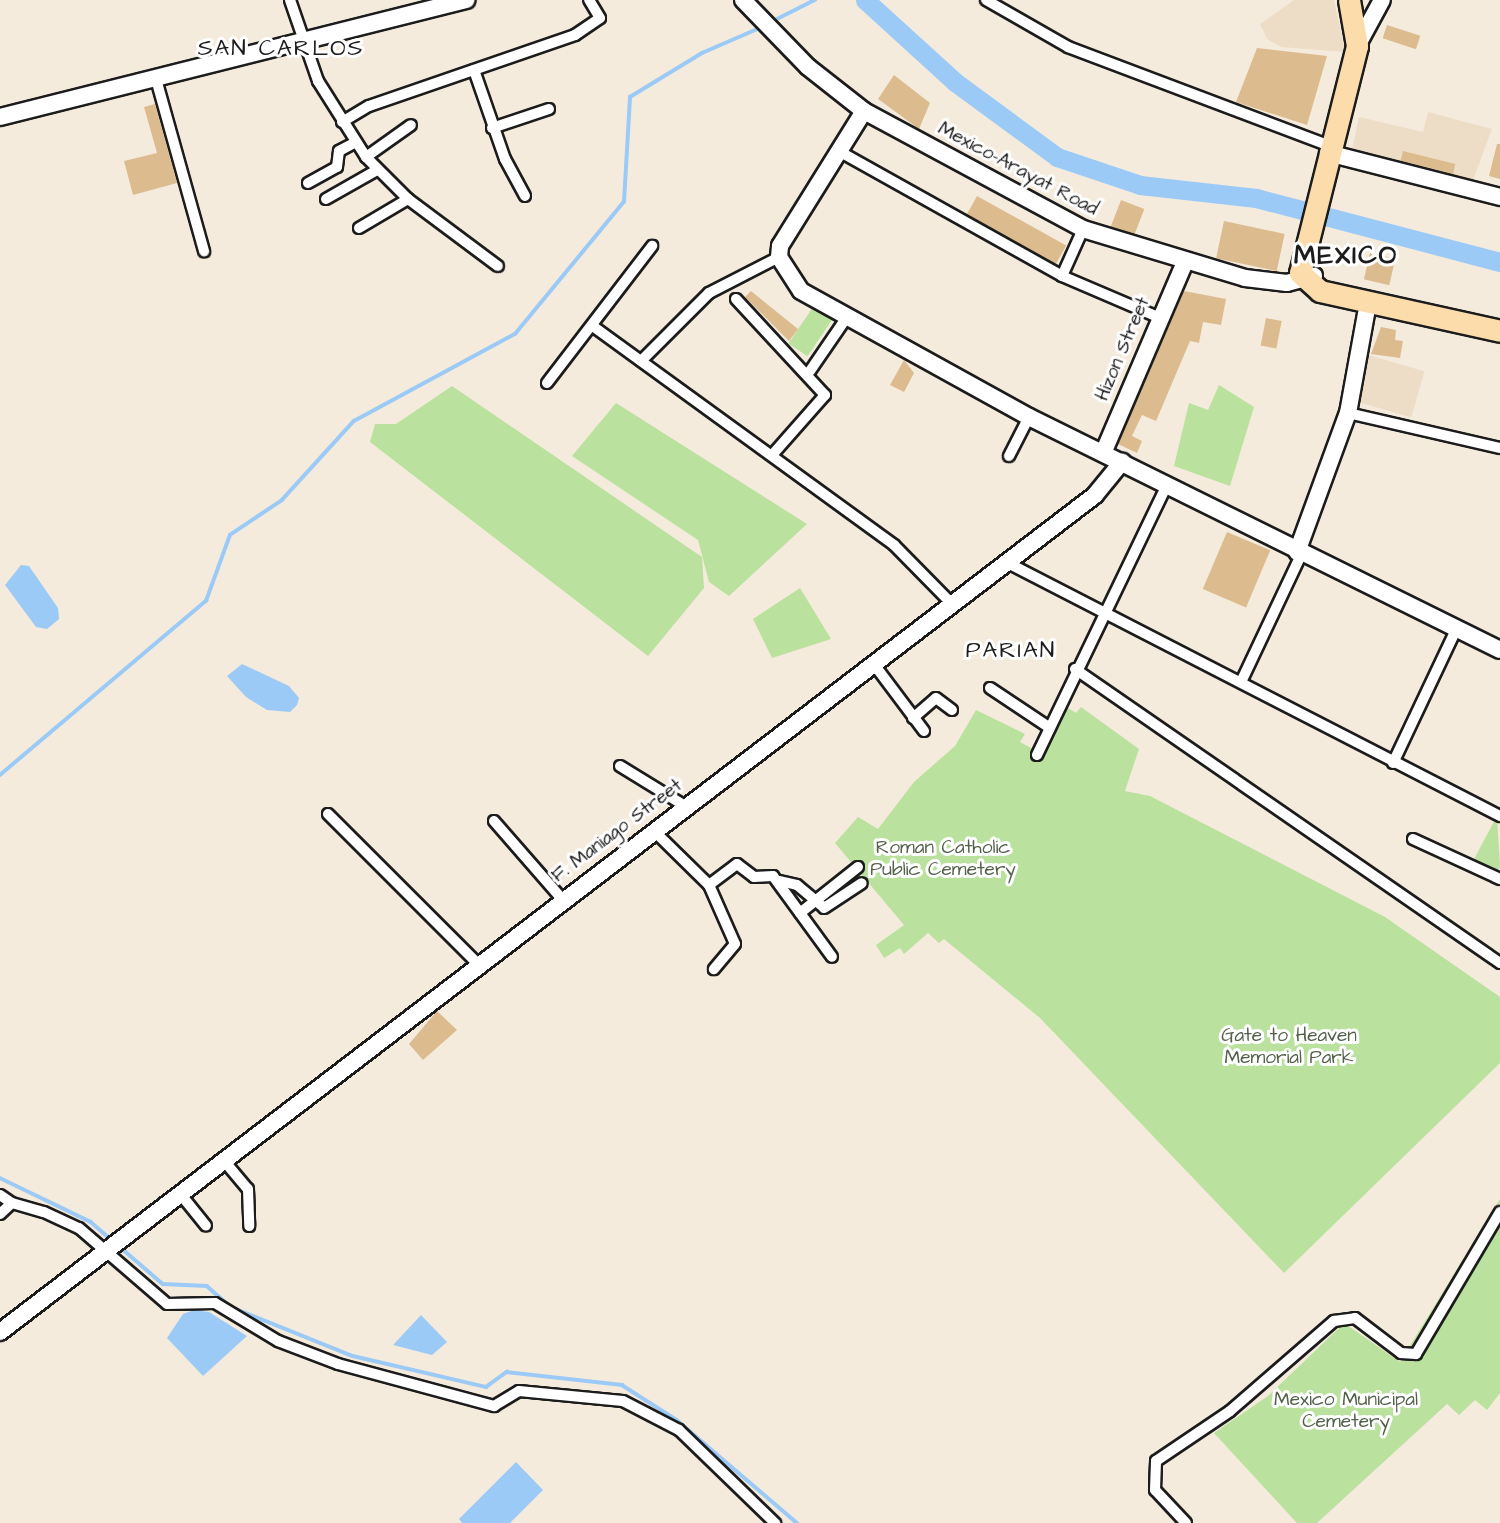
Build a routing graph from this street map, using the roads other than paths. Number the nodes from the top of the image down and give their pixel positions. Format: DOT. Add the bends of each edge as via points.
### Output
graph roads {
  1 [pos="290,0"];
  2 [pos="467,0"];
  3 [pos="589,0"];
  4 [pos="743,0"];
  5 [pos="986,0"];
  6 [pos="1349,0"];
  7 [pos="1382,0"];
  8 [pos="302,42"];
  9 [pos="1357,46"];
  10 [pos="474,70"];
  11 [pos="156,79"];
  12 [pos="549,109"];
  13 [pos="864,111"];
  14 [pos="0,117"];
  15 [pos="342,122"];
  16 [pos="411,125"];
  17 [pos="492,128"];
  18 [pos="356,142"];
  19 [pos="837,150"];
  20 [pos="1335,151"];
  21 [pos="366,157"];
  22 [pos="377,170"];
  23 [pos="308,183"];
  24 [pos="525,196"];
  25 [pos="1500,197"];
  26 [pos="326,199"];
  27 [pos="408,199"];
  28 [pos="359,228"];
  29 [pos="1083,229"];
  30 [pos="652,246"];
  31 [pos="204,251"];
  32 [pos="779,257"];
  33 [pos="1184,264"];
  34 [pos="498,266"];
  35 [pos="1062,275"];
  36 [pos="1310,278"];
  37 [pos="736,299"];
  38 [pos="1368,303"];
  39 [pos="847,317"];
  40 [pos="1158,317"];
  41 [pos="594,327"];
  42 [pos="1500,331"];
  43 [pos="641,361"];
  44 [pos="810,371"];
  45 [pos="547,383"];
  46 [pos="1348,413"];
  47 [pos="1029,417"];
  48 [pos="1500,448"];
  49 [pos="1104,451"];
  50 [pos="773,454"];
  51 [pos="1009,456"];
  52 [pos="1122,462"];
  53 [pos="1166,487"];
  54 [pos="1299,553"];
  55 [pos="1004,561"];
  56 [pos="950,602"];
  57 [pos="1106,615"];
  58 [pos="1456,630"];
  59 [pos="1500,650"];
  60 [pos="873,663"];
  61 [pos="1075,669"];
  62 [pos="1241,682"];
  63 [pos="990,688"];
  64 [pos="952,710"];
  65 [pos="913,718"];
  66 [pos="1047,726"];
  67 [pos="923,731"];
  68 [pos="1037,755"];
  69 [pos="1393,763"];
  70 [pos="620,766"];
  71 [pos="685,806"];
  72 [pos="328,814"];
  73 [pos="1500,816"];
  74 [pos="494,821"];
  75 [pos="653,830"];
  76 [pos="1413,839"];
  77 [pos="858,867"];
  78 [pos="1500,878"];
  79 [pos="780,881"];
  80 [pos="862,883"];
  81 [pos="709,885"];
  82 [pos="562,899"];
  83 [pos="816,901"];
  84 [pos="800,913"];
  85 [pos="832,957"];
  86 [pos="1500,963"];
  87 [pos="478,964"];
  88 [pos="714,969"];
  89 [pos="225,1162"];
  90 [pos="0,1195"];
  91 [pos="182,1196"];
  92 [pos="12,1203"];
  93 [pos="1500,1212"];
  94 [pos="0,1214"];
  95 [pos="249,1226"];
  96 [pos="206,1227"];
  97 [pos="107,1251"];
  98 [pos="0,1332"];
  99 [pos="775,1523"];
  100 [pos="1186,1523"];
  1 -- 8 [label="street"];
  2 -- 8 [label="main road"];
  3 -- 10 [label="street" via="597,23"];
  4 -- 13 [label="main road, Mexico-Arayat Road" via="778,37"];
  5 -- 20 [label="street" via="1068,47"];
  6 -- 9 [label="highway"];
  7 -- 9 [label="main road"];
  8 -- 11 [label="main road"];
  8 -- 15 [label="street"];
  9 -- 20 [label="highway"];
  10 -- 15 [label="street"];
  10 -- 17 [label="street"];
  11 -- 14 [label="main road"];
  11 -- 31 [label="street"];
  12 -- 17 [label="street"];
  13 -- 19 [label="main road"];
  13 -- 29 [label="main road, Mexico-Arayat Road"];
  15 -- 18 [label="street"];
  16 -- 21 [label="street"];
  17 -- 24 [label="street"];
  18 -- 21 [label="street"];
  18 -- 23 [label="street" via="339,151 337,167"];
  19 -- 32 [label="main road" via="785,234"];
  19 -- 35 [label="street"];
  20 -- 25 [label="main road"];
  20 -- 36 [label="highway" via="1309,243"];
  21 -- 22 [label="street"];
  22 -- 26 [label="street"];
  22 -- 27 [label="street"];
  27 -- 28 [label="street"];
  27 -- 34 [label="street"];
  29 -- 33 [label="main road, Mexico-Arayat Road"];
  29 -- 35 [label="street"];
  30 -- 41 [label="street"];
  32 -- 39 [label="main road" via="801,291"];
  32 -- 43 [label="street" via="709,293"];
  33 -- 36 [label="main road, Mexico-Arayat Road" via="1258,280"];
  33 -- 40 [label="main road, Hizon Street"];
  35 -- 40 [label="street"];
  36 -- 38 [label="highway" via="1320,291"];
  36 -- 42 [label="highway" via="1485,321"];
  37 -- 44 [label="street"];
  38 -- 42 [label="highway"];
  38 -- 46 [label="main road"];
  39 -- 44 [label="street"];
  39 -- 47 [label="main road"];
  40 -- 49 [label="main road, Hizon Street"];
  41 -- 43 [label="street"];
  41 -- 45 [label="street"];
  43 -- 50 [label="street"];
  44 -- 50 [label="street" via="824,400"];
  46 -- 48 [label="street"];
  46 -- 54 [label="main road"];
  47 -- 49 [label="main road"];
  47 -- 51 [label="street"];
  49 -- 52 [label="main road"];
  50 -- 56 [label="street" via="894,545"];
  52 -- 53 [label="main road"];
  52 -- 55 [label="main road, F. Maniago Street" via="1095,495"];
  53 -- 54 [label="main road"];
  53 -- 57 [label="street"];
  54 -- 58 [label="main road"];
  54 -- 62 [label="street"];
  55 -- 56 [label="main road, F. Maniago Street"];
  55 -- 57 [label="street"];
  56 -- 60 [label="main road, F. Maniago Street"];
  57 -- 61 [label="street"];
  57 -- 62 [label="street"];
  58 -- 59 [label="main road"];
  58 -- 69 [label="street"];
  60 -- 65 [label="street"];
  60 -- 71 [label="main road, F. Maniago Street"];
  61 -- 66 [label="street"];
  61 -- 86 [label="street"];
  62 -- 69 [label="street"];
  63 -- 66 [label="street"];
  64 -- 65 [label="street" via="936,698"];
  65 -- 67 [label="street"];
  66 -- 68 [label="street"];
  69 -- 73 [label="street"];
  70 -- 71 [label="street"];
  71 -- 75 [label="main road, F. Maniago Street"];
  72 -- 87 [label="street"];
  74 -- 82 [label="street"];
  75 -- 81 [label="street"];
  75 -- 82 [label="main road, F. Maniago Street"];
  76 -- 78 [label="street"];
  77 -- 83 [label="street"];
  79 -- 81 [label="street" via="754,877 737,864"];
  79 -- 83 [label="street"];
  79 -- 84 [label="street"];
  80 -- 83 [label="street" via="824,908"];
  81 -- 88 [label="street" via="734,944"];
  82 -- 87 [label="main road, F. Maniago Street"];
  83 -- 84 [label="street"];
  84 -- 85 [label="street"];
  87 -- 89 [label="main road, F. Maniago Street"];
  89 -- 91 [label="main road, F. Maniago Street"];
  89 -- 95 [label="street" via="248,1189"];
  90 -- 92 [label="street"];
  91 -- 96 [label="street"];
  91 -- 97 [label="main road, F. Maniago Street"];
  92 -- 94 [label="street"];
  92 -- 97 [label="street" via="79,1228"];
  93 -- 100 [label="street" via="1416,1354 1401,1353 1355,1318 1334,1321 1230,1411 1156,1461 1155,1490"];
  97 -- 98 [label="main road, F. Maniago Street"];
  97 -- 99 [label="street" via="167,1304 215,1304 278,1341 338,1364 494,1406 519,1391 623,1401 679,1430"];
}
